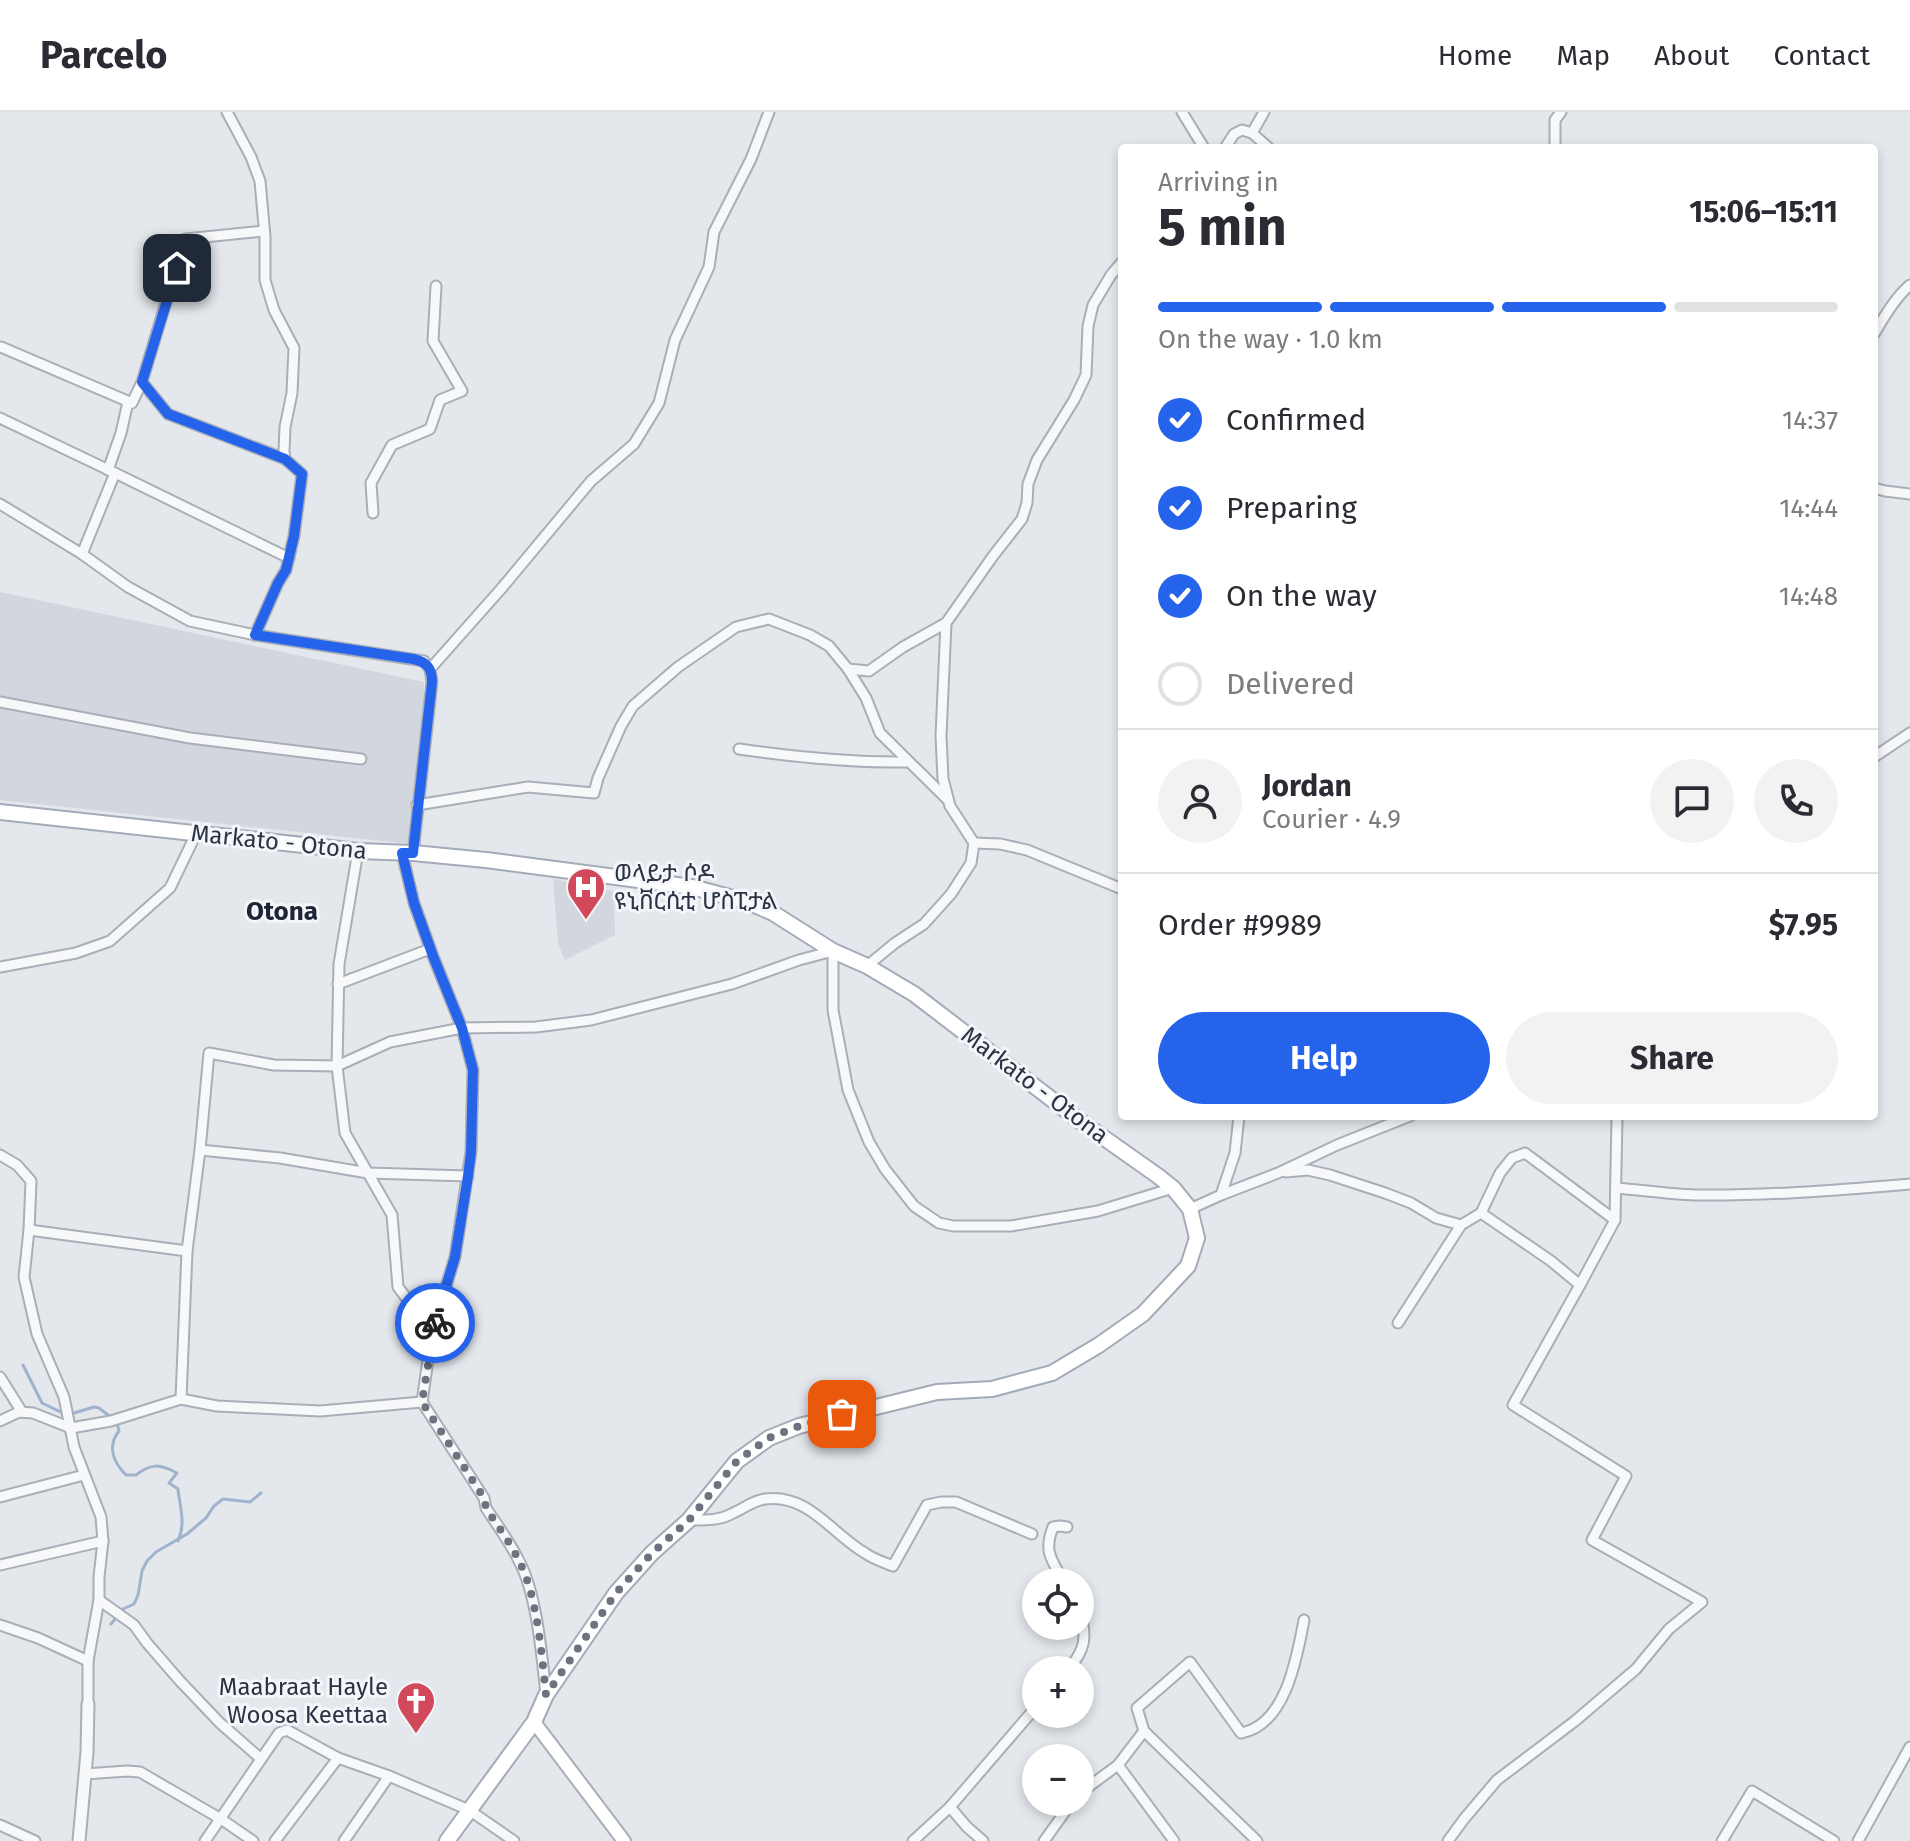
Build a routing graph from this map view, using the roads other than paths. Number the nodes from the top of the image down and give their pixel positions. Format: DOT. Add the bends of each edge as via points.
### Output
graph roads {
  1 [pos="227,112"];
  2 [pos="769,112"];
  3 [pos="1182,112"];
  4 [pos="1264,112"];
  5 [pos="1561,112"];
  6 [pos="1252,133"];
  7 [pos="1202,144"];
  8 [pos="1228,144"];
  9 [pos="1264,144"];
  10 [pos="1555,144"];
  11 [pos="264,231"];
  12 [pos="1118,267"];
  13 [pos="1910,285"];
  14 [pos="436,286"];
  15 [pos="1878,327"];
  16 [pos="0,348"];
  17 [pos="142,382"];
  18 [pos="128,402"];
  19 [pos="0,418"];
  20 [pos="285,459"];
  21 [pos="111,472"];
  22 [pos="1878,489"];
  23 [pos="1910,494"];
  24 [pos="0,504"];
  25 [pos="373,513"];
  26 [pos="82,554"];
  27 [pos="289,558"];
  28 [pos="946,623"];
  29 [pos="255,635"];
  30 [pos="430,669"];
  31 [pos="848,669"];
  32 [pos="0,702"];
  33 [pos="1910,733"];
  34 [pos="739,749"];
  35 [pos="1878,754"];
  36 [pos="361,759"];
  37 [pos="908,762"];
  38 [pos="948,800"];
  39 [pos="417,805"];
  40 [pos="0,812"];
  41 [pos="196,834"];
  42 [pos="974,843"];
  43 [pos="358,851"];
  44 [pos="407,853"];
  45 [pos="1118,887"];
  46 [pos="430,949"];
  47 [pos="833,951"];
  48 [pos="867,966"];
  49 [pos="0,967"];
  50 [pos="338,984"];
  51 [pos="462,1028"];
  52 [pos="337,1066"];
  53 [pos="1239,1120"];
  54 [pos="1400,1120"];
  55 [pos="1617,1120"];
  56 [pos="200,1150"];
  57 [pos="0,1155"];
  58 [pos="368,1173"];
  59 [pos="1278,1173"];
  60 [pos="468,1176"];
  61 [pos="1910,1184"];
  62 [pos="1173,1188"];
  63 [pos="1616,1188"];
  64 [pos="1221,1195"];
  65 [pos="1190,1209"];
  66 [pos="1481,1213"];
  67 [pos="1615,1220"];
  68 [pos="1461,1225"];
  69 [pos="29,1230"];
  70 [pos="187,1251"];
  71 [pos="1580,1285"];
  72 [pos="1398,1323"];
  73 [pos="432,1332"];
  74 [pos="0,1377"];
  75 [pos="181,1399"];
  76 [pos="422,1402"];
  77 [pos="22,1412"];
  78 [pos="69,1418"];
  79 [pos="0,1421"];
  80 [pos="84,1475"];
  81 [pos="0,1497"];
  82 [pos="689,1520"];
  83 [pos="1067,1527"];
  84 [pos="1032,1534"];
  85 [pos="103,1541"];
  86 [pos="0,1565"];
  87 [pos="1057,1568"];
  88 [pos="99,1600"];
  89 [pos="1304,1620"];
  90 [pos="0,1625"];
  91 [pos="88,1661"];
  92 [pos="546,1695"];
  93 [pos="88,1704"];
  94 [pos="534,1722"];
  95 [pos="1022,1723"];
  96 [pos="1144,1731"];
  97 [pos="1910,1747"];
  98 [pos="338,1758"];
  99 [pos="261,1759"];
  100 [pos="1118,1765"];
  101 [pos="85,1774"];
  102 [pos="389,1776"];
  103 [pos="1094,1783"];
  104 [pos="950,1807"];
  105 [pos="469,1810"];
  106 [pos="1062,1816"];
  107 [pos="221,1819"];
  108 [pos="0,1825"];
  109 [pos="35,1841"];
  110 [pos="79,1841"];
  111 [pos="205,1841"];
  112 [pos="253,1841"];
  113 [pos="275,1841"];
  114 [pos="344,1841"];
  115 [pos="447,1841"];
  116 [pos="514,1841"];
  117 [pos="624,1841"];
  118 [pos="913,1841"];
  119 [pos="983,1841"];
  120 [pos="1044,1841"];
  121 [pos="1174,1841"];
  122 [pos="1257,1841"];
  123 [pos="1448,1841"];
  124 [pos="1722,1841"];
  125 [pos="1834,1841"];
  126 [pos="1858,1841"];
  1 -- 11 [label="street" via="260,181"];
  2 -- 30 [label="street" via="714,232 709,267 675,340 659,403 639,436 591,481"];
  3 -- 7 [label="street"];
  4 -- 6 [label="street"];
  5 -- 10 [label="street" via="1555,120"];
  6 -- 8 [label="street" via="1242,130"];
  6 -- 9 [label="street"];
  11 -- 17 [label="street" via="185,239"];
  11 -- 20 [label="street" via="269,296 294,348"];
  12 -- 28 [label="street" via="1093,305 1086,375 1037,460 1022,519"];
  13 -- 15 [label="street"];
  14 -- 25 [label="street" via="433,341 462,391 440,400 430,429 392,445 371,483"];
  16 -- 18 [label="street"];
  17 -- 18 [label="street"];
  17 -- 20 [label="street" via="168,414"];
  18 -- 21 [label="street"];
  19 -- 21 [label="street"];
  20 -- 27 [label="street" via="302,474"];
  21 -- 26 [label="street"];
  21 -- 27 [label="street"];
  22 -- 23 [label="street"];
  24 -- 26 [label="street"];
  26 -- 29 [label="street" via="190,621"];
  27 -- 29 [label="street"];
  28 -- 31 [label="street" via="869,671"];
  28 -- 38 [label="street" via="941,736"];
  29 -- 30 [label="street" via="424,661"];
  30 -- 39 [label="street"];
  31 -- 37 [label="street" via="880,733"];
  31 -- 39 [label="street" via="829,646 769,619 736,627 633,706 594,793 528,787"];
  32 -- 36 [label="street" via="190,738"];
  33 -- 35 [label="street"];
  34 -- 37 [label="street" via="810,759"];
  37 -- 38 [label="street"];
  38 -- 42 [label="street"];
  39 -- 44 [label="street"];
  40 -- 41 [label="main road, Markato - Otona"];
  41 -- 43 [label="main road, Markato - Otona"];
  41 -- 49 [label="street" via="170,888 110,941"];
  42 -- 45 [label="street" via="1027,850"];
  42 -- 48 [label="street" via="971,863 951,894 924,924"];
  43 -- 44 [label="main road, Markato - Otona"];
  43 -- 50 [label="street"];
  44 -- 46 [label="street" via="414,903"];
  44 -- 47 [label="main road, Markato - Otona" via="692,887 773,913"];
  46 -- 50 [label="street"];
  46 -- 51 [label="street"];
  47 -- 48 [label="main road, Markato - Otona"];
  47 -- 51 [label="street" via="732,984 591,1020"];
  47 -- 62 [label="street" via="833,1010 848,1090 869,1142 914,1206 953,1226 1011,1226 1098,1211"];
  48 -- 62 [label="main road, Markato - Otona" via="914,994"];
  50 -- 52 [label="street"];
  51 -- 52 [label="street" via="390,1042"];
  51 -- 60 [label="street" via="473,1070"];
  52 -- 56 [label="street" via="274,1065 209,1053"];
  52 -- 58 [label="street" via="345,1133"];
  53 -- 64 [label="street" via="1235,1153"];
  54 -- 59 [label="street"];
  55 -- 63 [label="street"];
  56 -- 58 [label="street"];
  56 -- 70 [label="street"];
  57 -- 69 [label="street" via="31,1181"];
  58 -- 60 [label="street"];
  58 -- 73 [label="street" via="392,1215 398,1287"];
  59 -- 64 [label="street"];
  59 -- 68 [label="street" via="1308,1170 1330,1175"];
  60 -- 73 [label="street" via="455,1257"];
  61 -- 63 [label="street" via="1693,1195"];
  62 -- 65 [label="main road, Markato - Otona"];
  63 -- 67 [label="street"];
  64 -- 65 [label="street"];
  65 -- 82 [label="main road, Markato - Otona" via="1197,1238 1188,1266 1143,1314 1099,1345 1052,1373 992,1389 937,1392 769,1438 737,1461"];
  66 -- 67 [label="street" via="1500,1173 1512,1158 1525,1153"];
  66 -- 68 [label="street"];
  66 -- 71 [label="street"];
  67 -- 71 [label="street"];
  68 -- 72 [label="street"];
  69 -- 70 [label="street"];
  69 -- 78 [label="street" via="24,1277 37,1334"];
  70 -- 75 [label="street"];
  71 -- 123 [label="street" via="1513,1405 1626,1476 1592,1540 1702,1602 1669,1629 1636,1669 1497,1780"];
  73 -- 76 [label="street"];
  74 -- 77 [label="street"];
  75 -- 76 [label="street" via="320,1411"];
  75 -- 78 [label="street" via="111,1421"];
  76 -- 92 [label="street" via="520,1562 530,1589"];
  77 -- 78 [label="street"];
  77 -- 79 [label="street"];
  78 -- 80 [label="street"];
  80 -- 81 [label="street"];
  80 -- 85 [label="street" via="101,1517"];
  82 -- 84 [label="street" via="729,1516 767,1499 787,1501 806,1506 864,1553 893,1566 927,1505 956,1502"];
  82 -- 92 [label="main road, Markato - Otona" via="616,1593"];
  83 -- 87 [label="street" via="1053,1527 1048,1541"];
  85 -- 86 [label="street"];
  85 -- 88 [label="street"];
  88 -- 91 [label="street"];
  88 -- 99 [label="street" via="134,1625 220,1723"];
  89 -- 96 [label="street" via="1287,1688 1252,1732 1241,1733 1190,1662 1137,1708"];
  90 -- 91 [label="street"];
  91 -- 93 [label="street"];
  92 -- 94 [label="main road, Markato - Otona"];
  93 -- 101 [label="street"];
  94 -- 105 [label="main road, Markato - Otona"];
  94 -- 117 [label="main road"];
  95 -- 104 [label="street"];
  96 -- 100 [label="street"];
  96 -- 122 [label="street"];
  97 -- 126 [label="street"];
  98 -- 99 [label="street" via="283,1730"];
  98 -- 102 [label="street"];
  98 -- 113 [label="street"];
  99 -- 107 [label="street"];
  100 -- 103 [label="street"];
  100 -- 121 [label="street"];
  101 -- 107 [label="street" via="140,1772"];
  101 -- 110 [label="street"];
  102 -- 105 [label="street"];
  102 -- 114 [label="street"];
  104 -- 118 [label="street"];
  104 -- 119 [label="street"];
  105 -- 115 [label="main road, Markato - Otona"];
  105 -- 116 [label="street"];
  106 -- 120 [label="street"];
  107 -- 111 [label="street"];
  107 -- 112 [label="street"];
  108 -- 109 [label="street"];
  124 -- 125 [label="street" via="1752,1791"];
}
